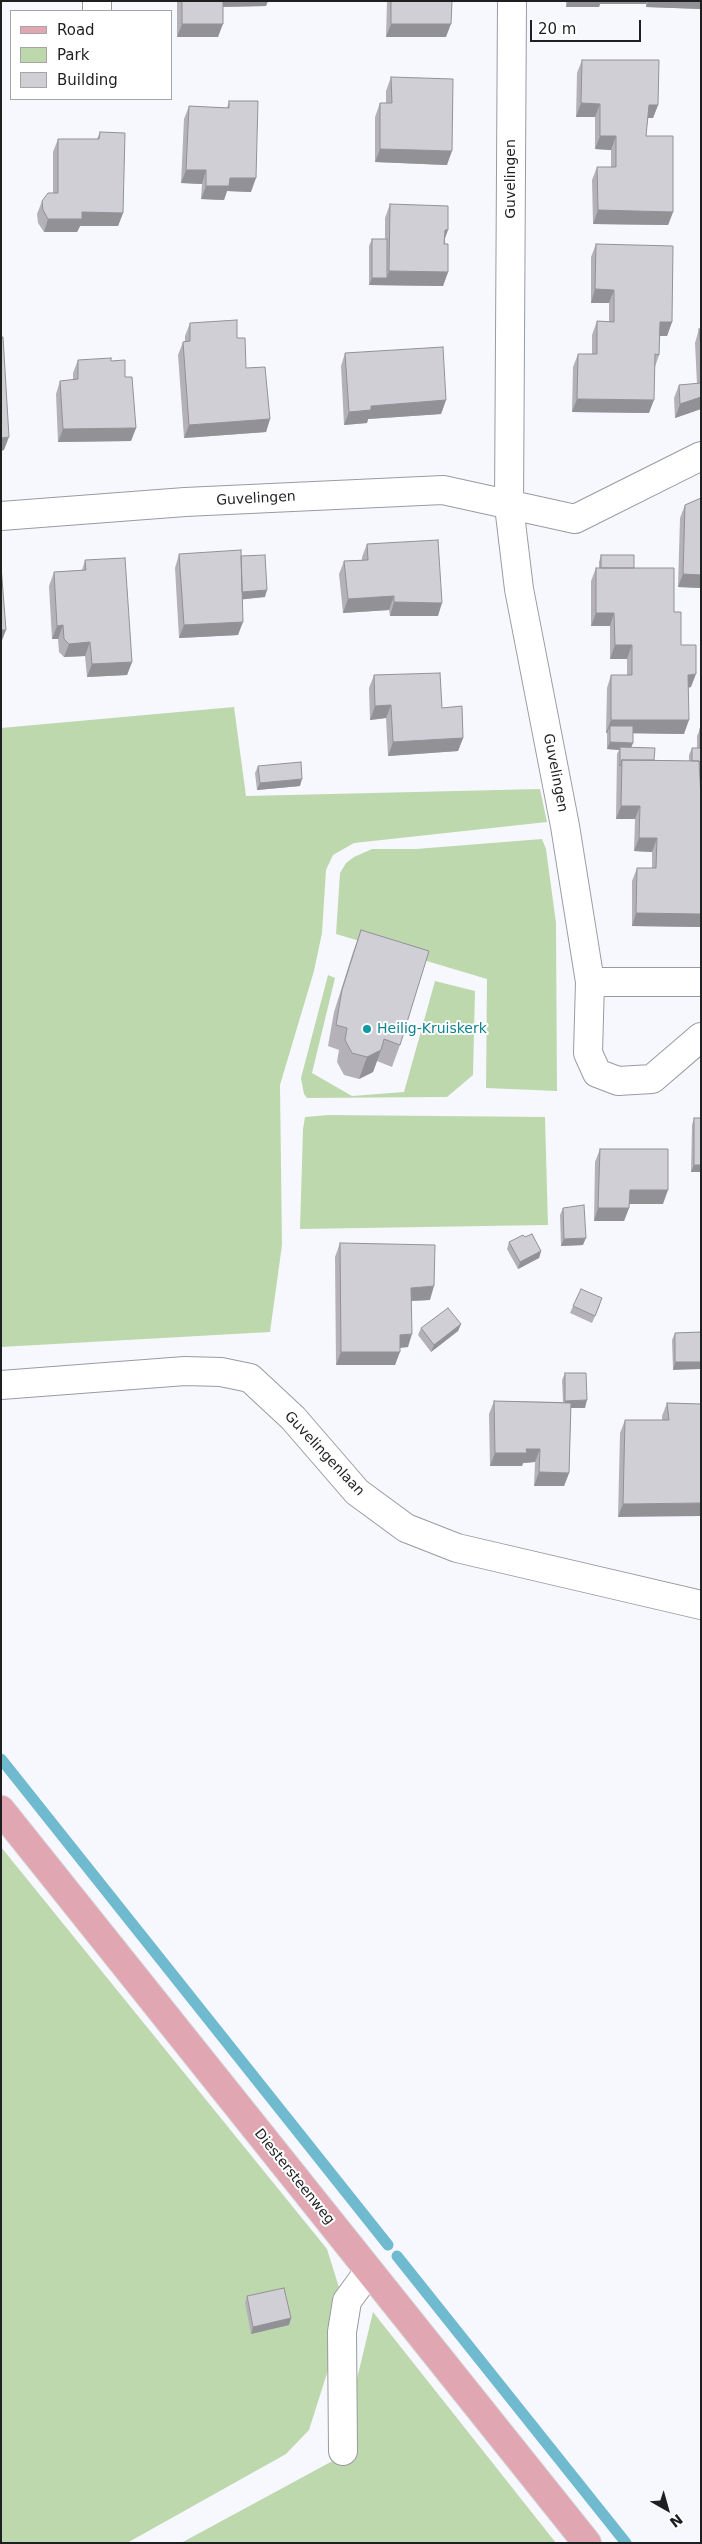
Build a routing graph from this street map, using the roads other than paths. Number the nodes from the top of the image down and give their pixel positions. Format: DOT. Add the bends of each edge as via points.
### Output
graph roads {
  1 [pos="512,1"];
  2 [pos="701,456"];
  3 [pos="509,506"];
  4 [pos="1,516"];
  5 [pos="590,982"];
  6 [pos="701,982"];
  7 [pos="701,1037"];
  8 [pos="1,1385"];
  9 [pos="701,1605"];
  10 [pos="1,1810"];
  11 [pos="369,2271"];
  12 [pos="343,2451"];
  13 [pos="588,2543"];
  1 -- 3 [label="street, Guvelingen"];
  2 -- 3 [label="street, Guvelingen" via="575,519"];
  3 -- 4 [label="street, Guvelingen" via="443,490 185,502"];
  3 -- 5 [label="street, Guvelingen" via="519,589 565,826"];
  5 -- 6 [label="street"];
  5 -- 7 [label="street, Guvelingen" via="588,1053 597,1073 618,1081 652,1079"];
  8 -- 9 [label="street, Guvelingenlaan" via="185,1372 221,1372 250,1378 293,1418 357,1492 406,1528 458,1548"];
  10 -- 11 [label="main road, Diestersteenweg"];
  11 -- 12 [label="street" via="347,2301 342,2332"];
  11 -- 13 [label="main road, Diestersteenweg"];
}
